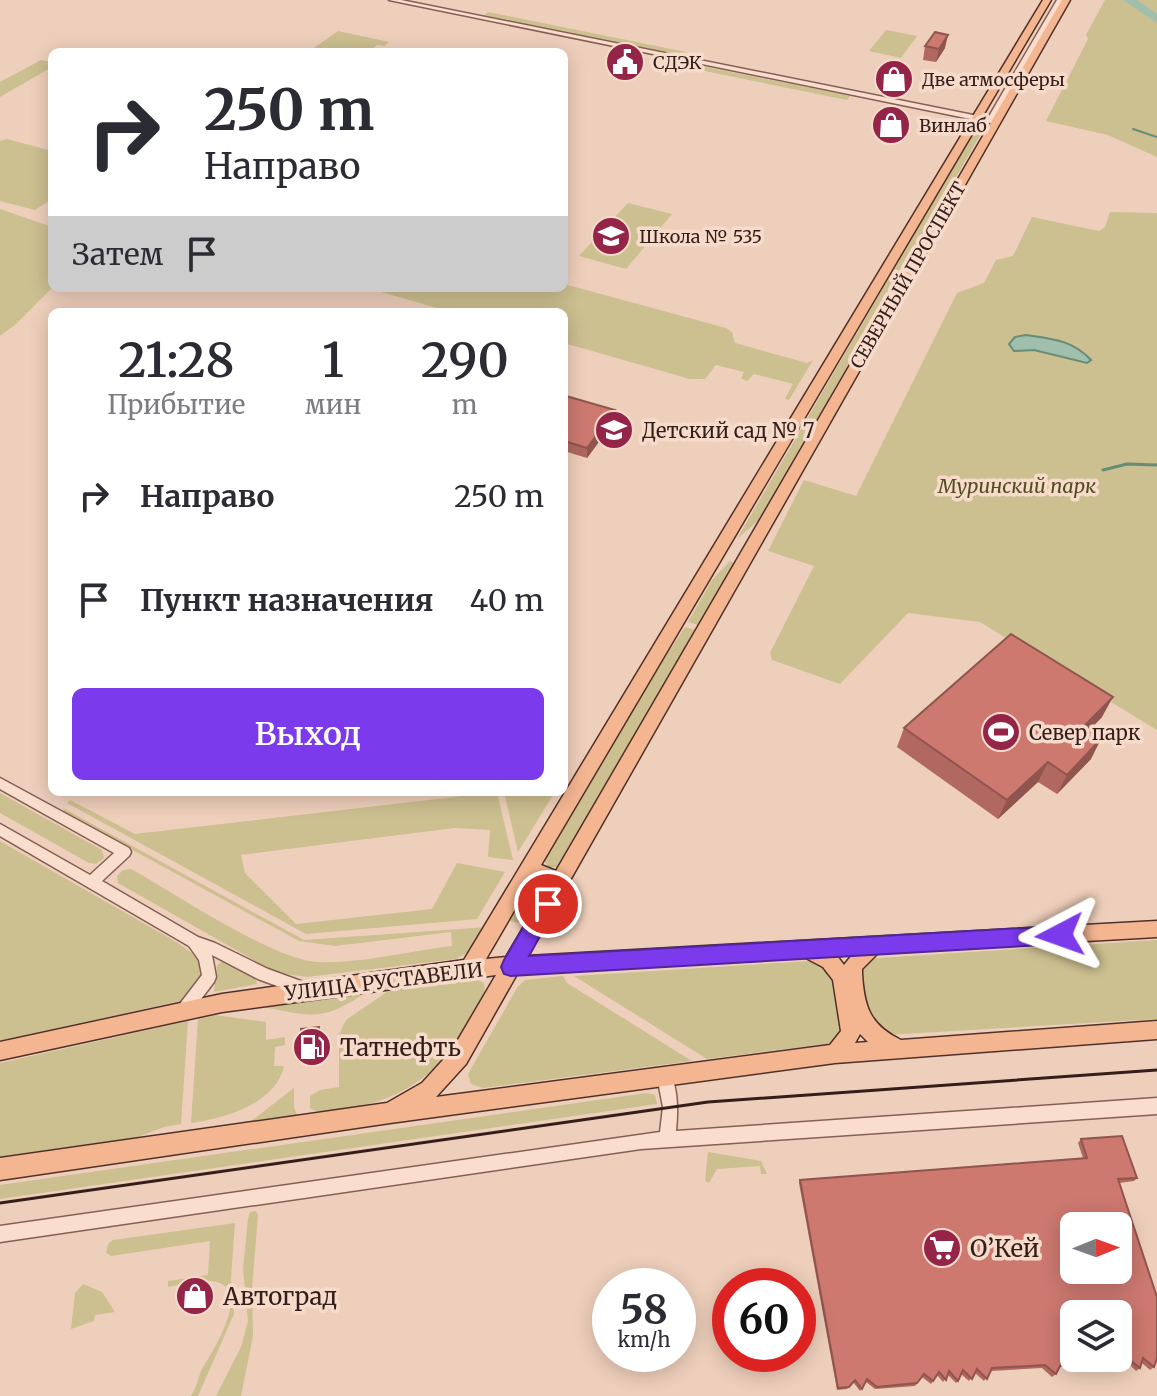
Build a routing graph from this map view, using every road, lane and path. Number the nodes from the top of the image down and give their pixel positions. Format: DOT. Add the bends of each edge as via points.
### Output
graph roads {
  1 [pos="392,0"];
  2 [pos="1047,0"];
  3 [pos="1060,0"];
  4 [pos="1066,0"];
  5 [pos="987,121"];
  6 [pos="725,542"];
  7 [pos="750,550"];
  8 [pos="0,783"];
  9 [pos="0,829"];
  10 [pos="531,869"];
  11 [pos="93,881"];
  12 [pos="561,881"];
  13 [pos="1157,929"];
  14 [pos="194,942"];
  15 [pos="872,947"];
  16 [pos="809,950"];
  17 [pos="511,967"];
  18 [pos="470,968"];
  19 [pos="304,989"];
  20 [pos="184,1011"];
  21 [pos="1157,1030"];
  22 [pos="898,1048"];
  23 [pos="0,1051"];
  24 [pos="835,1054"];
  25 [pos="665,1076"];
  26 [pos="1157,1106"];
  27 [pos="390,1113"];
  28 [pos="667,1138"];
  29 [pos="0,1169"];
  30 [pos="0,1234"];
  1 -- 5 [label="street"];
  2 -- 5 [label="main road, СЕВЕРНЫЙ ПРОСПЕКТ"];
  3 -- 5 [label="street, СЕВЕРНЫЙ ПРОСПЕКТ"];
  4 -- 5 [label="main road, СЕВЕРНЫЙ ПРОСПЕКТ"];
  5 -- 6 [label="main road, СЕВЕРНЫЙ ПРОСПЕКТ"];
  5 -- 7 [label="main road, СЕВЕРНЫЙ ПРОСПЕКТ"];
  6 -- 7 [label="main road"];
  6 -- 10 [label="main road, СЕВЕРНЫЙ ПРОСПЕКТ"];
  7 -- 12 [label="main road, СЕВЕРНЫЙ ПРОСПЕКТ"];
  8 -- 11 [label="street" via="124,852"];
  9 -- 11 [label="street"];
  10 -- 12 [label="main road"];
  10 -- 18 [label="main road, СЕВЕРНЫЙ ПРОСПЕКТ"];
  11 -- 14 [label="street"];
  12 -- 17 [label="main road, СЕВЕРНЫЙ ПРОСПЕКТ"];
  13 -- 15 [label="main road, УЛИЦА РУСТАВЕЛИ"];
  14 -- 19 [label="street"];
  14 -- 20 [label="street" via="206,958 209,977"];
  15 -- 16 [label="main road, УЛИЦА РУСТАВЕЛИ"];
  15 -- 22 [label="main road" via="853,966 863,1022"];
  16 -- 17 [label="main road, УЛИЦА РУСТАВЕЛИ"];
  16 -- 24 [label="main road" via="830,961 842,977 851,1033"];
  17 -- 18 [label="main road, УЛИЦА РУСТАВЕЛИ"];
  17 -- 27 [label="main road, СЕВЕРНЫЙ ПРОСПЕКТ" via="459,1057 429,1090"];
  18 -- 19 [label="main road, УЛИЦА РУСТАВЕЛИ"];
  19 -- 20 [label="main road, УЛИЦА РУСТАВЕЛИ"];
  20 -- 23 [label="main road, УЛИЦА РУСТАВЕЛИ"];
  21 -- 22 [label="main road"];
  22 -- 24 [label="main road"];
  24 -- 25 [label="main road"];
  25 -- 27 [label="main road"];
  25 -- 28 [label="street" via="671,1107"];
  26 -- 28 [label="street"];
  27 -- 29 [label="main road"];
  28 -- 30 [label="street"];
}
